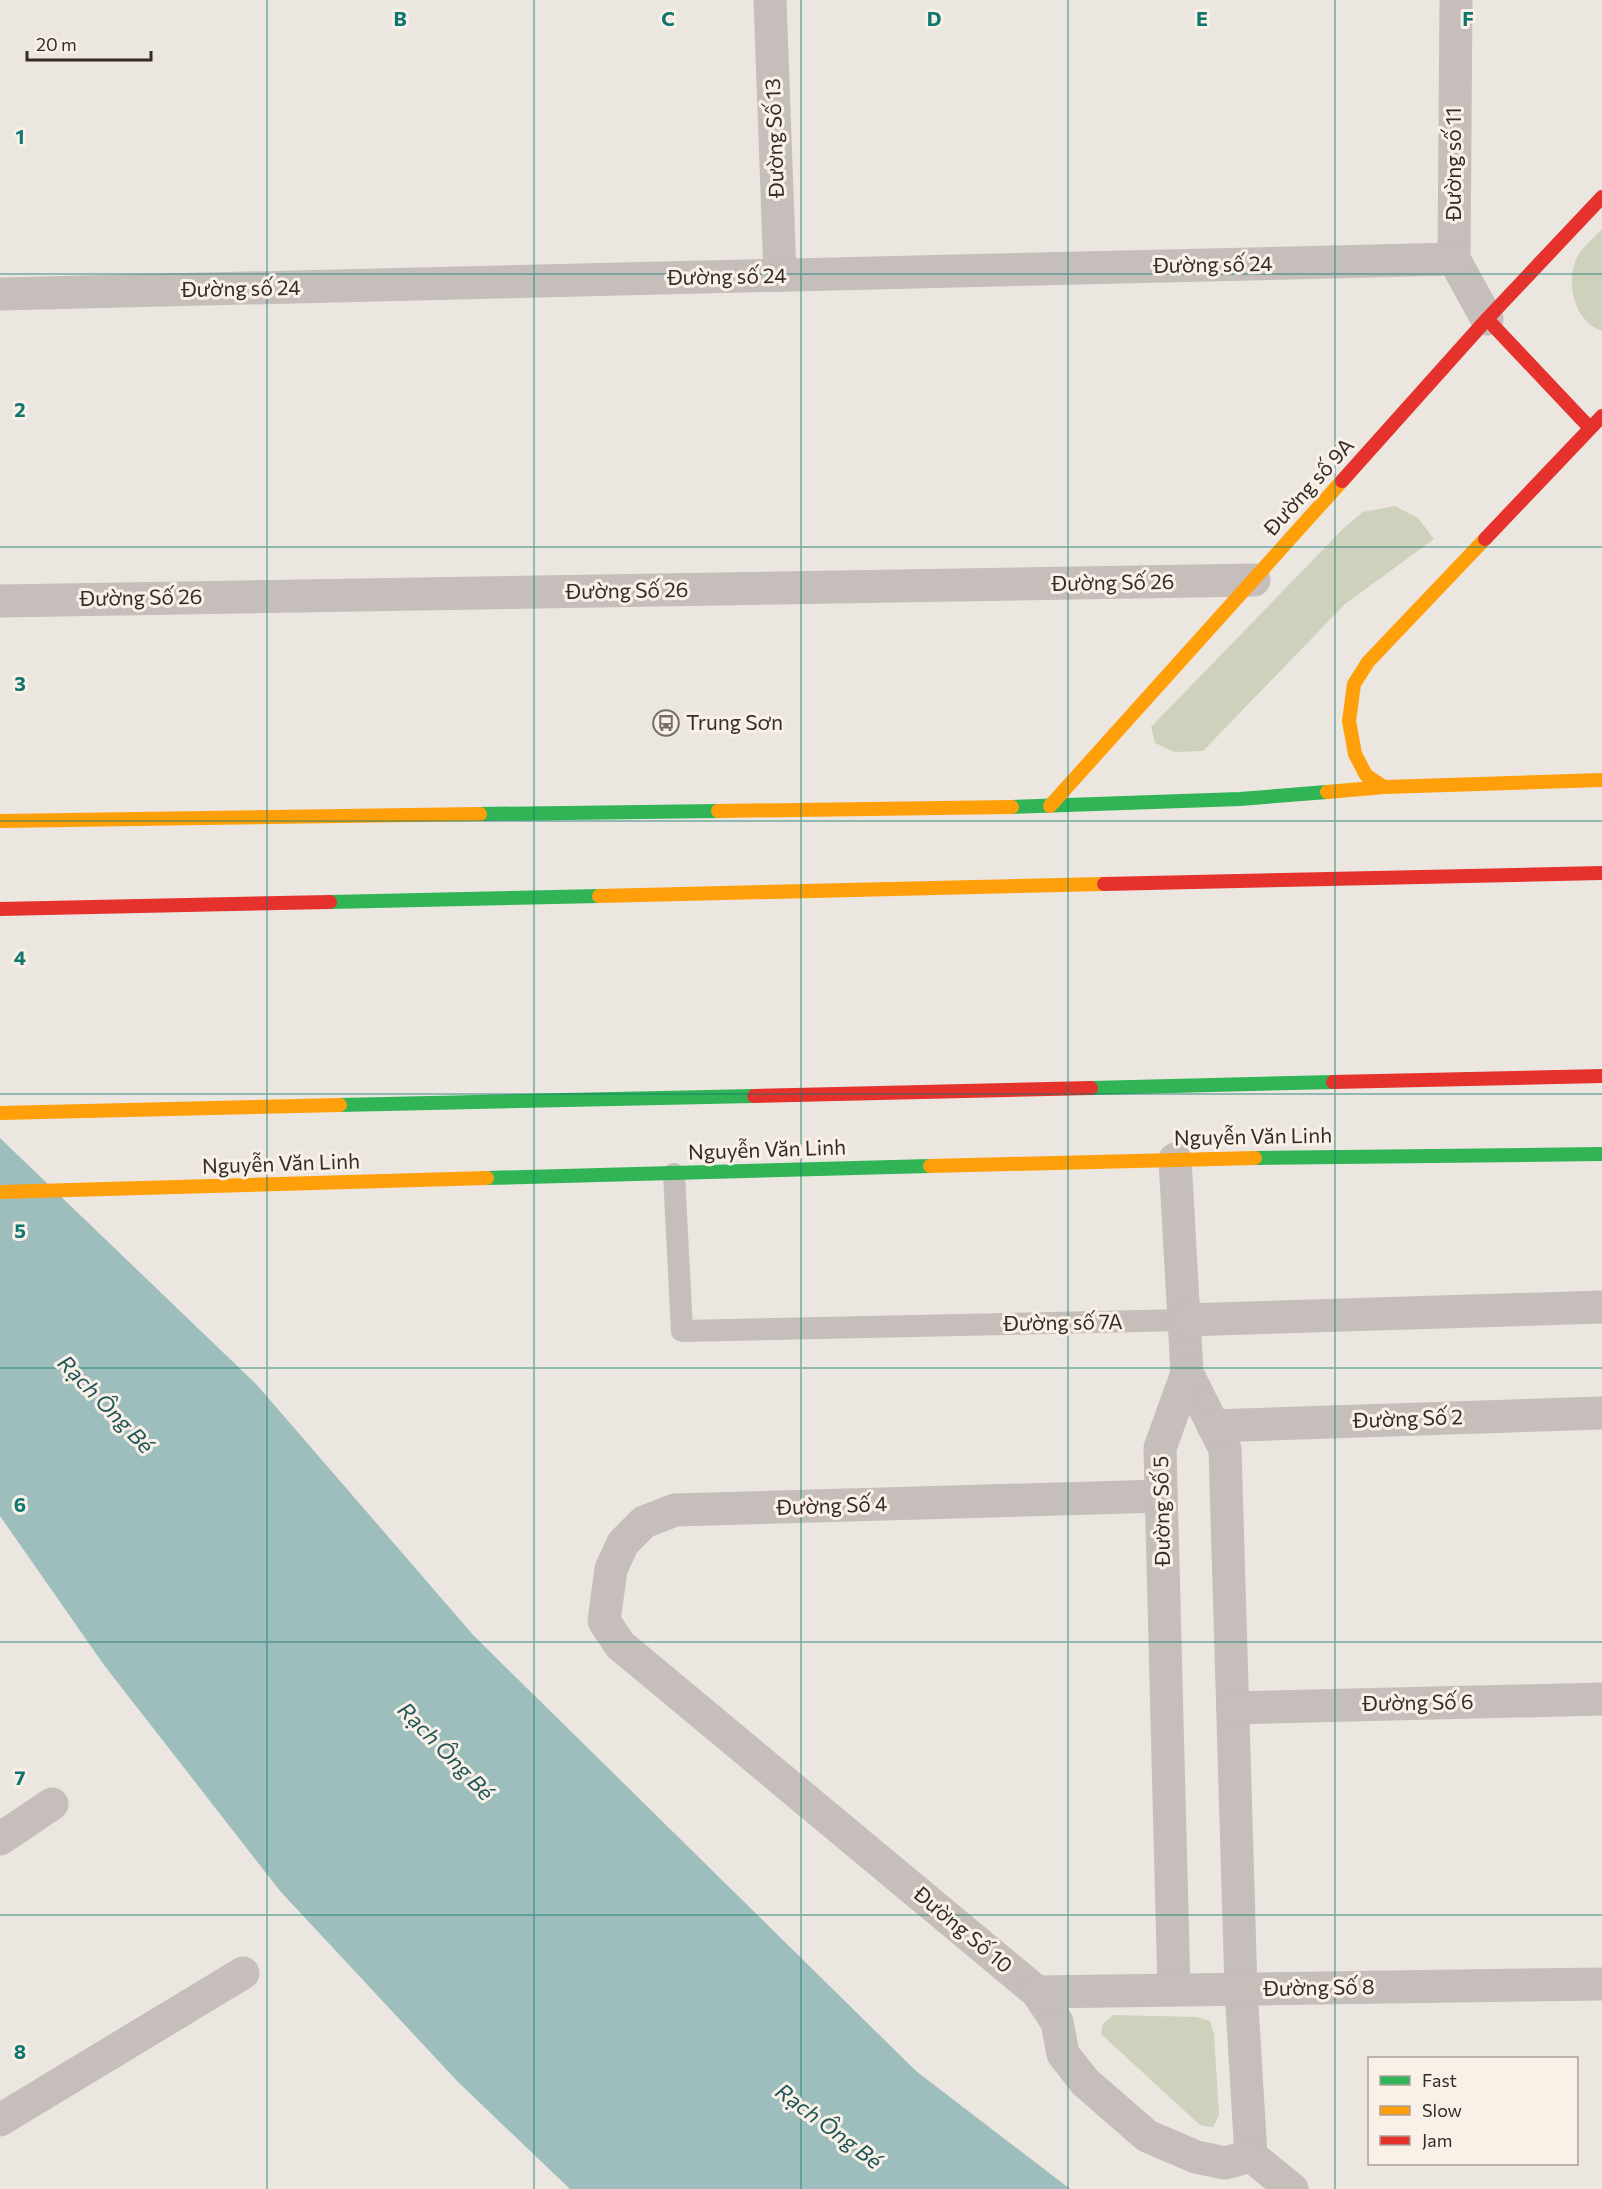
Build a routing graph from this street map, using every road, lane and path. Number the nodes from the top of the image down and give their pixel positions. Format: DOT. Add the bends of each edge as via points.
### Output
graph roads {
  1 [pos="770,0"];
  2 [pos="1456,0"];
  3 [pos="1602,197"];
  4 [pos="1454,259"];
  5 [pos="780,275"];
  6 [pos="0,294"];
  7 [pos="1488,319"];
  8 [pos="1602,416"];
  9 [pos="1590,428"];
  10 [pos="1254,580"];
  11 [pos="0,601"];
  12 [pos="1602,780"];
  13 [pos="1384,787"];
  14 [pos="1050,806"];
  15 [pos="0,821"];
  16 [pos="1602,873"];
  17 [pos="0,909"];
  18 [pos="1602,1076"];
  19 [pos="0,1113"];
  20 [pos="1602,1154"];
  21 [pos="1175,1159"];
  22 [pos="674,1174"];
  23 [pos="0,1192"];
  24 [pos="1602,1307"];
  25 [pos="1185,1320"];
  26 [pos="1187,1373"];
  27 [pos="1602,1413"];
  28 [pos="1213,1426"];
  29 [pos="1161,1496"];
  30 [pos="620,1644"];
  31 [pos="1602,1699"];
  32 [pos="1233,1708"];
  33 [pos="52,1804"];
  34 [pos="0,1839"];
  35 [pos="243,1973"];
  36 [pos="1602,1984"];
  37 [pos="1241,1989"];
  38 [pos="1174,1990"];
  39 [pos="1037,1992"];
  40 [pos="0,2120"];
  41 [pos="1251,2156"];
  42 [pos="1292,2189"];
  1 -- 5 [label="street, Đường Số 13"];
  2 -- 4 [label="street, Đường số 11"];
  3 -- 7 [label="main road, Đường số 9A"];
  4 -- 5 [label="street, Đường số 24"];
  4 -- 7 [label="street, Đường số 11"];
  5 -- 6 [label="street, Đường số 24"];
  7 -- 9 [label="main road"];
  7 -- 10 [label="main road, Đường số 9A"];
  8 -- 9 [label="main road"];
  9 -- 13 [label="main road" via="1368,662 1354,684 1349,721 1355,754 1366,775"];
  10 -- 11 [label="street, Đường Số 26"];
  10 -- 14 [label="main road, Đường số 9A"];
  12 -- 13 [label="main road"];
  13 -- 14 [label="main road" via="1240,799"];
  14 -- 15 [label="main road"];
  16 -- 17 [label="main road"];
  18 -- 19 [label="main road"];
  20 -- 21 [label="main road, Nguyễn Văn Linh"];
  21 -- 22 [label="main road, Nguyễn Văn Linh"];
  21 -- 25 [label="street"];
  22 -- 23 [label="main road, Nguyễn Văn Linh"];
  22 -- 25 [label="lane, Đường số 7A" via="682,1331"];
  24 -- 25 [label="street, Đường số 7A"];
  25 -- 26 [label="street"];
  26 -- 28 [label="street"];
  26 -- 29 [label="street, Đường Số 5" via="1160,1448"];
  27 -- 28 [label="street, Đường Số 2"];
  28 -- 32 [label="street" via="1225,1449"];
  29 -- 30 [label="street, Đường Số 4" via="675,1510 644,1522 624,1543 611,1569 604,1621"];
  29 -- 38 [label="street, Đường Số 5"];
  30 -- 39 [label="street, Đường Số 10"];
  31 -- 32 [label="street, Đường Số 6"];
  32 -- 37 [label="street"];
  33 -- 34 [label="street"];
  35 -- 40 [label="street"];
  36 -- 37 [label="street, Đường Số 8"];
  37 -- 38 [label="street, Đường Số 8"];
  37 -- 41 [label="street"];
  38 -- 39 [label="street, Đường Số 8"];
  39 -- 41 [label="street, Đường Số 10" via="1056,2022 1063,2054 1085,2082 1147,2136 1196,2157 1225,2163"];
  41 -- 42 [label="street"];
}
